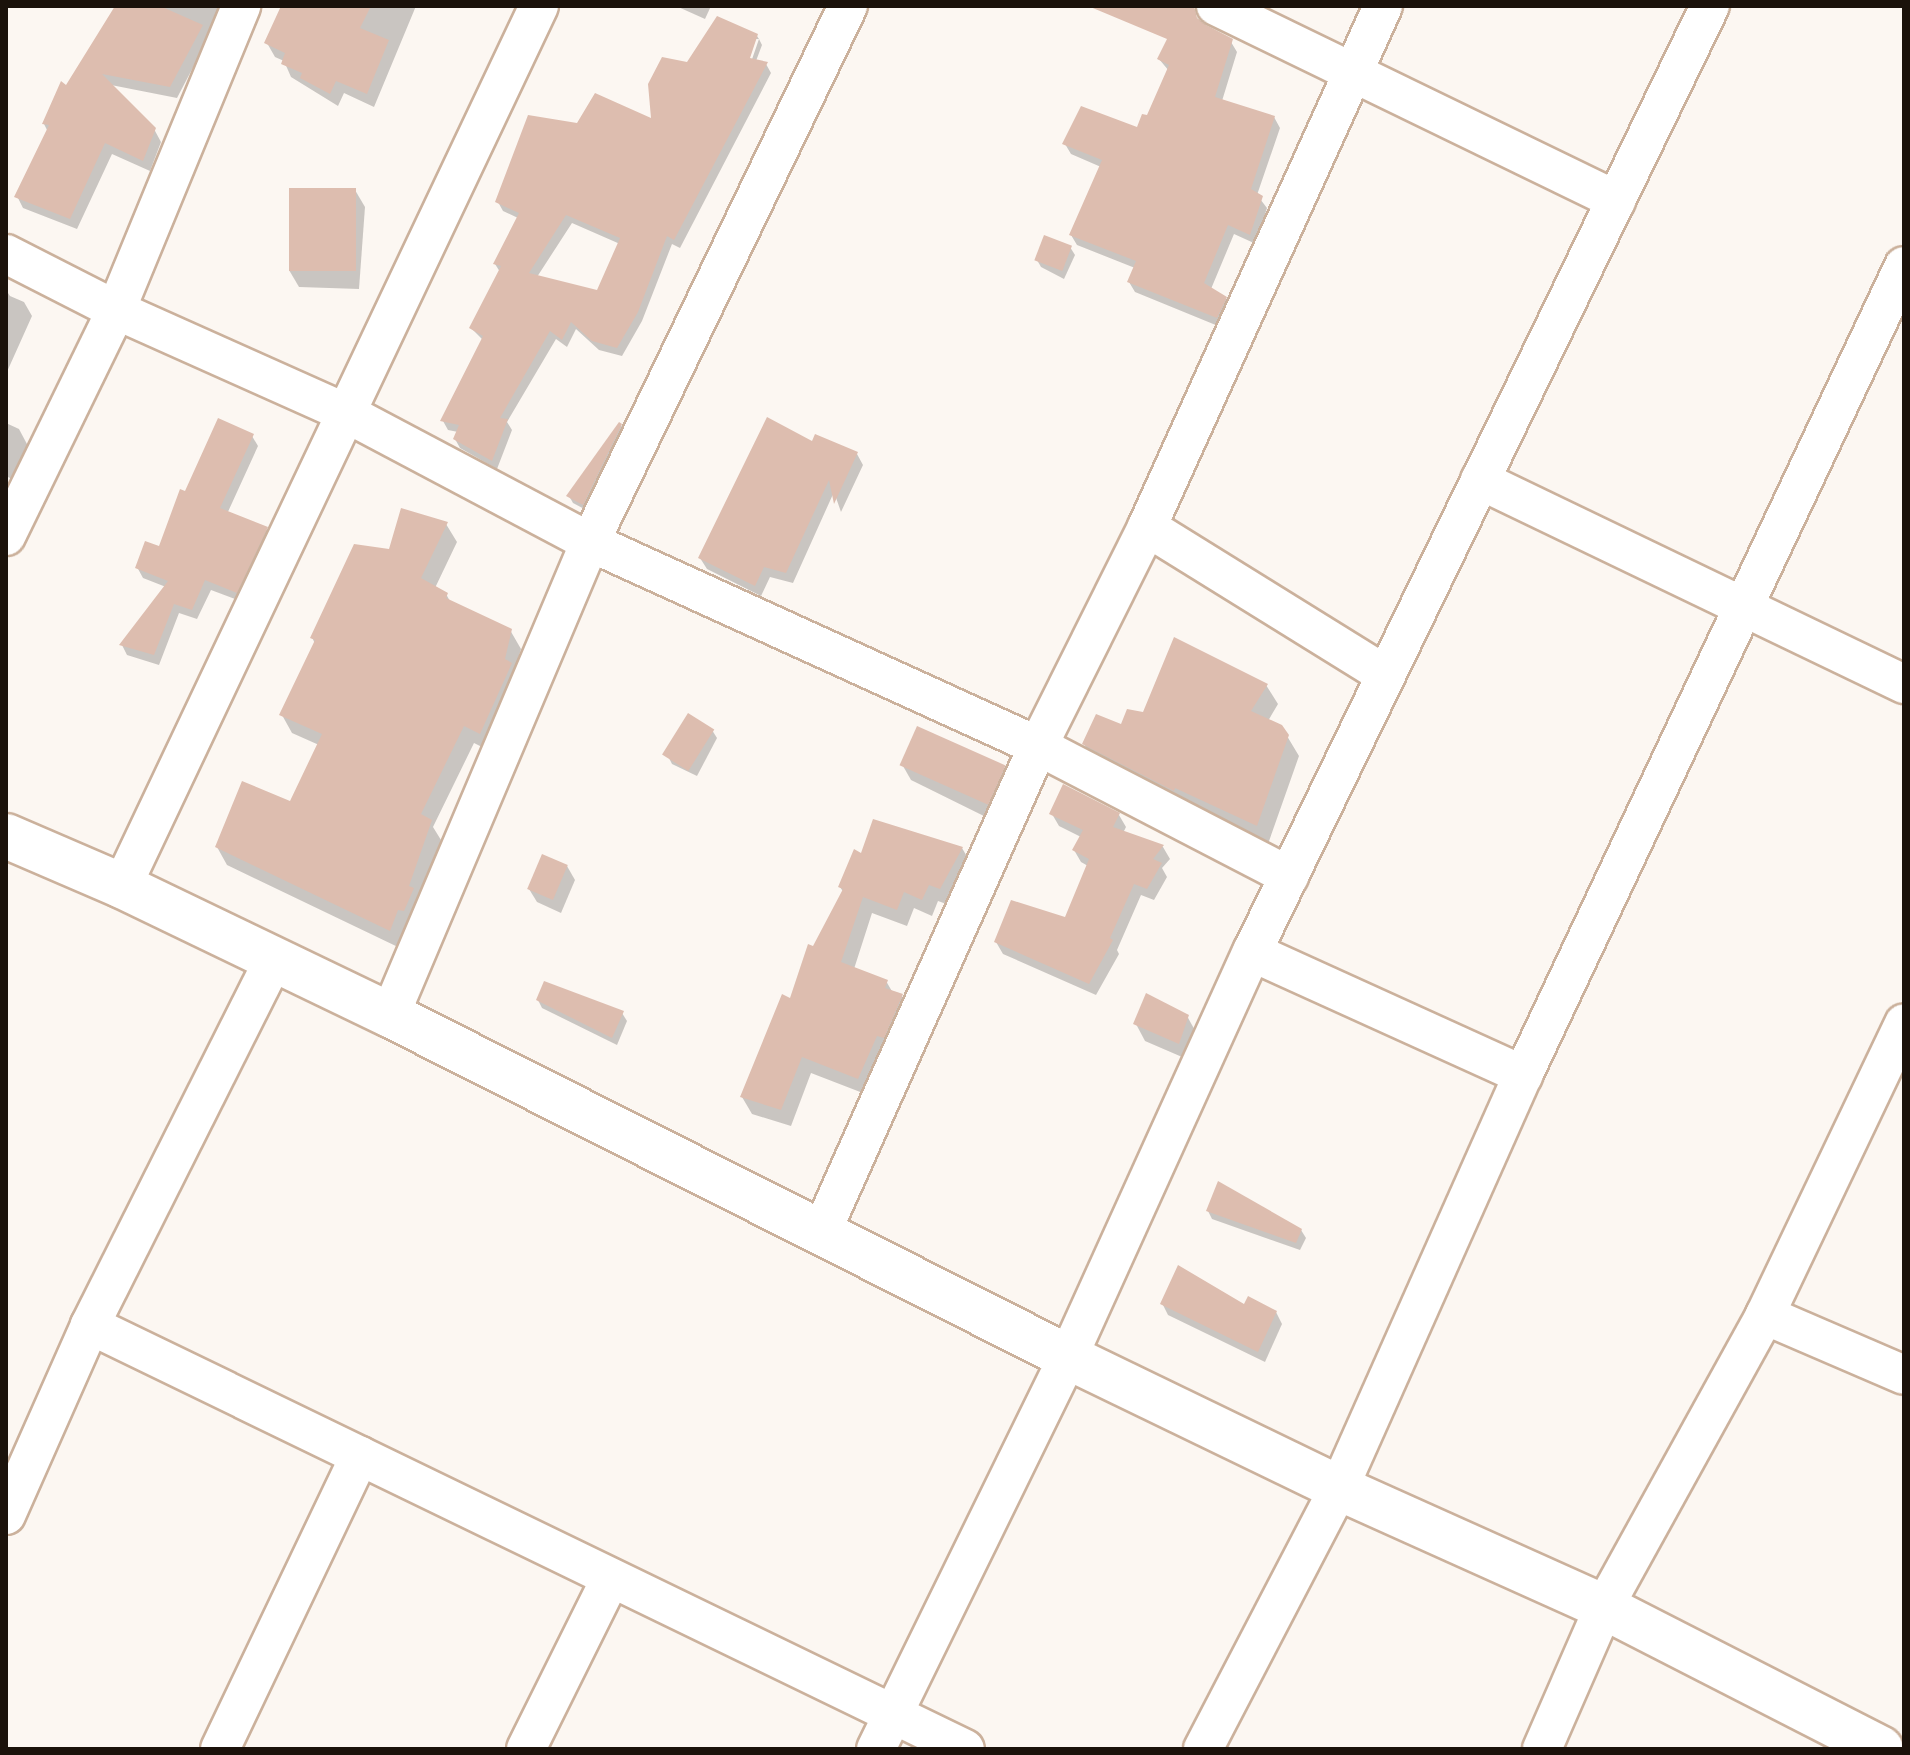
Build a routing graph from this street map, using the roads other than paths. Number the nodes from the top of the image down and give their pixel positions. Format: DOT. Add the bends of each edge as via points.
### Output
graph roads {
  1 [pos="241,6"];
  2 [pos="539,6"];
  3 [pos="848,6"];
  4 [pos="1216,6"];
  5 [pos="1383,6"];
  6 [pos="1710,6"];
  7 [pos="1353,74"];
  8 [pos="1616,200"];
  9 [pos="6,254"];
  10 [pos="1904,266"];
  11 [pos="116,310"];
  12 [pos="348,414"];
  13 [pos="1480,480"];
  14 [pos="1147,527"];
  15 [pos="6,536"];
  16 [pos="590,542"];
  17 [pos="1743,608"];
  18 [pos="1386,675"];
  19 [pos="1904,684"];
  20 [pos="1038,746"];
  21 [pos="6,836"];
  22 [pos="1289,876"];
  23 [pos="122,886"];
  24 [pos="1252,952"];
  25 [pos="274,959"];
  26 [pos="390,1015"];
  27 [pos="1904,1023"];
  28 [pos="1523,1075"];
  29 [pos="821,1233"];
  30 [pos="1765,1315"];
  31 [pos="90,1325"];
  32 [pos="1068,1357"];
  33 [pos="1904,1375"];
  34 [pos="360,1456"];
  35 [pos="1339,1488"];
  36 [pos="6,1515"];
  37 [pos="611,1578"];
  38 [pos="1604,1607"];
  39 [pos="893,1715"];
  40 [pos="220,1749"];
  41 [pos="526,1749"];
  42 [pos="876,1749"];
  43 [pos="965,1749"];
  44 [pos="1203,1749"];
  45 [pos="1542,1749"];
  46 [pos="1881,1749"];
  1 -- 11 [label="street"];
  2 -- 12 [label="street"];
  3 -- 16 [label="street"];
  4 -- 7 [label="street"];
  5 -- 7 [label="street"];
  6 -- 8 [label="street"];
  7 -- 8 [label="street"];
  7 -- 14 [label="street"];
  8 -- 13 [label="street"];
  9 -- 11 [label="street"];
  10 -- 17 [label="street"];
  11 -- 12 [label="street"];
  11 -- 15 [label="street"];
  12 -- 16 [label="street"];
  12 -- 23 [label="street"];
  13 -- 17 [label="street"];
  13 -- 18 [label="street"];
  14 -- 18 [label="street"];
  14 -- 20 [label="street"];
  16 -- 20 [label="street"];
  16 -- 26 [label="street"];
  17 -- 19 [label="street"];
  17 -- 28 [label="street"];
  18 -- 22 [label="street"];
  20 -- 22 [label="street"];
  20 -- 29 [label="street"];
  21 -- 23 [label="street"];
  22 -- 24 [label="street"];
  23 -- 25 [label="street"];
  24 -- 28 [label="street"];
  24 -- 32 [label="street"];
  25 -- 26 [label="street"];
  25 -- 31 [label="street"];
  26 -- 29 [label="street"];
  27 -- 30 [label="street"];
  28 -- 35 [label="street"];
  29 -- 32 [label="street"];
  30 -- 33 [label="street"];
  30 -- 38 [label="street"];
  31 -- 34 [label="street"];
  31 -- 36 [label="street"];
  32 -- 35 [label="street"];
  32 -- 39 [label="street"];
  34 -- 37 [label="street"];
  34 -- 40 [label="street"];
  35 -- 38 [label="street"];
  35 -- 44 [label="street"];
  37 -- 39 [label="street"];
  37 -- 41 [label="street"];
  38 -- 45 [label="street"];
  38 -- 46 [label="street"];
  39 -- 42 [label="street"];
  39 -- 43 [label="street"];
}
